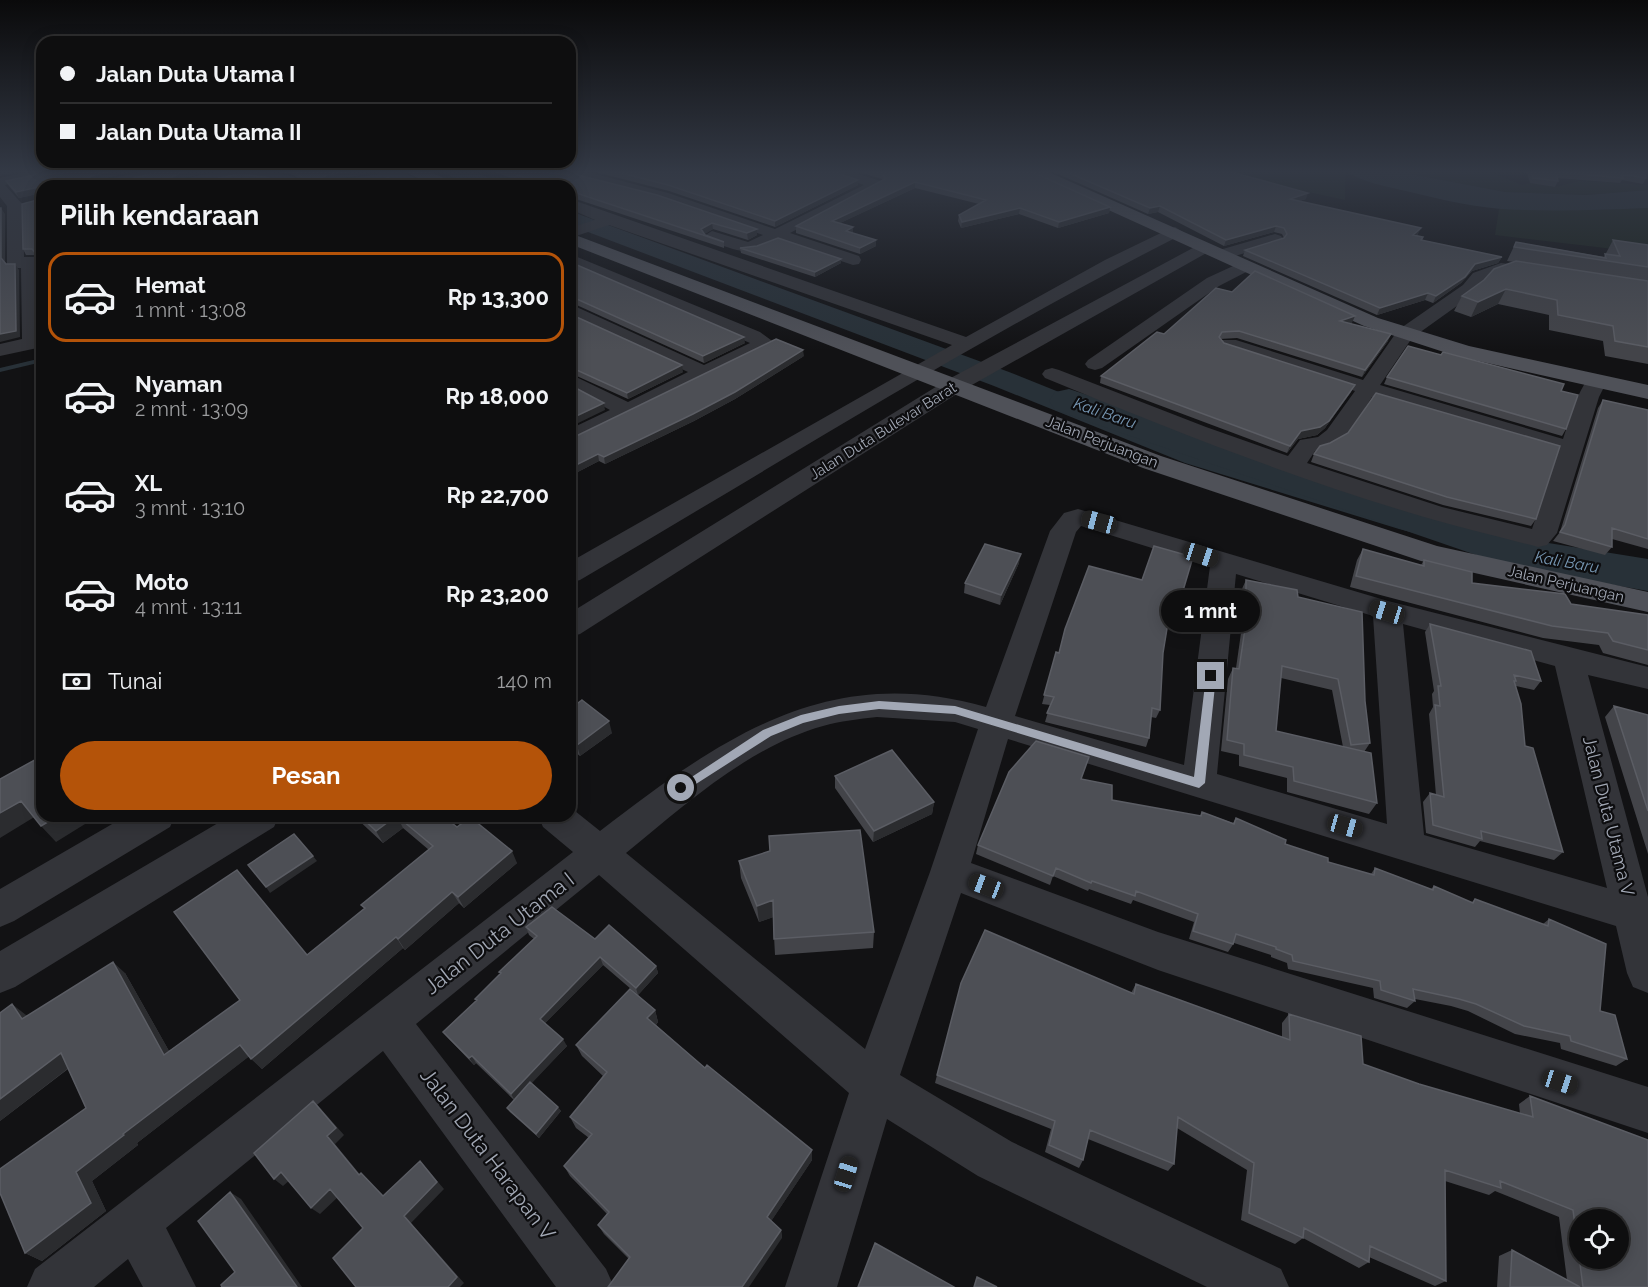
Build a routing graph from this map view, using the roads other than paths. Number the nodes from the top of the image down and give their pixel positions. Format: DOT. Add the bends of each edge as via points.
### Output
graph roads {
  1 [pos="18,230"];
  2 [pos="632,230"];
  3 [pos="762,230"];
  4 [pos="782,230"];
  5 [pos="1171,230"];
  6 [pos="700,231"];
  7 [pos="1175,232"];
  8 [pos="774,234"];
  9 [pos="576,236"];
  10 [pos="1275,239"];
  11 [pos="1213,251"];
  12 [pos="853,260"];
  13 [pos="576,262"];
  14 [pos="22,263"];
  15 [pos="1244,266"];
  16 [pos="1544,273"];
  17 [pos="576,313"];
  18 [pos="1405,334"];
  19 [pos="36,337"];
  20 [pos="36,342"];
  21 [pos="1229,344"];
  22 [pos="963,346"];
  23 [pos="0,350"];
  24 [pos="1095,364"];
  25 [pos="925,369"];
  26 [pos="706,373"];
  27 [pos="1052,374"];
  28 [pos="1596,381"];
  29 [pos="961,382"];
  30 [pos="576,383"];
  31 [pos="1367,388"];
  32 [pos="1648,392"];
  33 [pos="627,410"];
  34 [pos="576,435"];
  35 [pos="1572,449"];
  36 [pos="1293,466"];
  37 [pos="1224,562"];
  38 [pos="576,571"];
  39 [pos="1648,602"];
  40 [pos="1387,612"];
  41 [pos="576,623"];
  42 [pos="1569,660"];
  43 [pos="1648,678"];
  44 [pos="997,722"];
  45 [pos="1199,783"];
  46 [pos="147,822"];
  47 [pos="251,822"];
  48 [pos="563,822"];
  49 [pos="1407,845"];
  50 [pos="599,854"];
  51 [pos="949,872"];
  52 [pos="0,909"];
  53 [pos="1641,916"];
  54 [pos="0,973"];
  55 [pos="1648,973"];
  56 [pos="387,1021"];
  57 [pos="874,1085"];
  58 [pos="1648,1110"];
  59 [pos="136,1221"];
  60 [pos="53,1287"];
  61 [pos="170,1287"];
  62 [pos="588,1287"];
  63 [pos="811,1287"];
  64 [pos="1263,1287"];
  1 -- 14 [label="street"];
  2 -- 22 [label="street"];
  3 -- 8 [label="street"];
  4 -- 8 [label="street"];
  5 -- 7 [label="main road"];
  6 -- 8 [label="street" via="744,248"];
  7 -- 11 [label="main road"];
  7 -- 22 [label="street, Jalan Duta Bulevar Barat"];
  8 -- 12 [label="street"];
  9 -- 25 [label="main road, Jalan Perjuangan"];
  10 -- 11 [label="street, Jalan Duta Bulevar Barat"];
  11 -- 15 [label="main road"];
  11 -- 29 [label="street, Jalan Duta Bulevar Barat"];
  13 -- 26 [label="street" via="765,343"];
  14 -- 19 [label="street"];
  15 -- 18 [label="main road"];
  15 -- 24 [label="street" via="1213,282"];
  16 -- 18 [label="street" via="1501,268 1479,277 1469,289"];
  17 -- 26 [label="street"];
  18 -- 28 [label="main road"];
  18 -- 31 [label="street"];
  20 -- 23 [label="street"];
  21 -- 31 [label="street"];
  22 -- 25 [label="street, Jalan Duta Bulevar Barat"];
  25 -- 29 [label="main road, Jalan Perjuangan"];
  25 -- 38 [label="street, Jalan Duta Bulevar Barat"];
  26 -- 33 [label="street"];
  27 -- 36 [label="street"];
  28 -- 32 [label="main road"];
  28 -- 35 [label="street"];
  29 -- 39 [label="main road, Jalan Perjuangan" via="1152,462 1431,554"];
  29 -- 41 [label="street, Jalan Duta Bulevar Barat"];
  30 -- 33 [label="street"];
  31 -- 35 [label="street"];
  31 -- 36 [label="street" via="1335,435 1325,443 1308,445"];
  33 -- 34 [label="street"];
  35 -- 36 [label="street" via="1544,533 1538,538 1433,512"];
  37 -- 40 [label="street"];
  37 -- 44 [label="street" via="1112,526 1073,518 1063,531"];
  37 -- 45 [label="street"];
  40 -- 42 [label="street"];
  40 -- 49 [label="street"];
  42 -- 43 [label="street"];
  42 -- 53 [label="street, Jalan Duta Utama V"];
  44 -- 45 [label="street, Jalan Duta Utama I"];
  44 -- 50 [label="street, Jalan Duta Utama I" via="955,710 879,705 801,719 767,733 681,788"];
  44 -- 51 [label="street"];
  45 -- 49 [label="street, Jalan Duta Utama I"];
  46 -- 52 [label="street"];
  47 -- 54 [label="street"];
  48 -- 50 [label="street"];
  49 -- 53 [label="street, Jalan Duta Utama I"];
  50 -- 56 [label="street, Jalan Duta Utama I"];
  50 -- 57 [label="street"];
  51 -- 57 [label="street"];
  51 -- 58 [label="street" via="1158,951"];
  53 -- 55 [label="street, Jalan Duta Utama V"];
  56 -- 59 [label="street, Jalan Duta Utama I"];
  56 -- 62 [label="street, Jalan Duta Harapan V"];
  57 -- 63 [label="street"];
  57 -- 64 [label="street" via="994,1159"];
  59 -- 60 [label="street, Jalan Duta Utama I"];
  59 -- 61 [label="street"];
}
